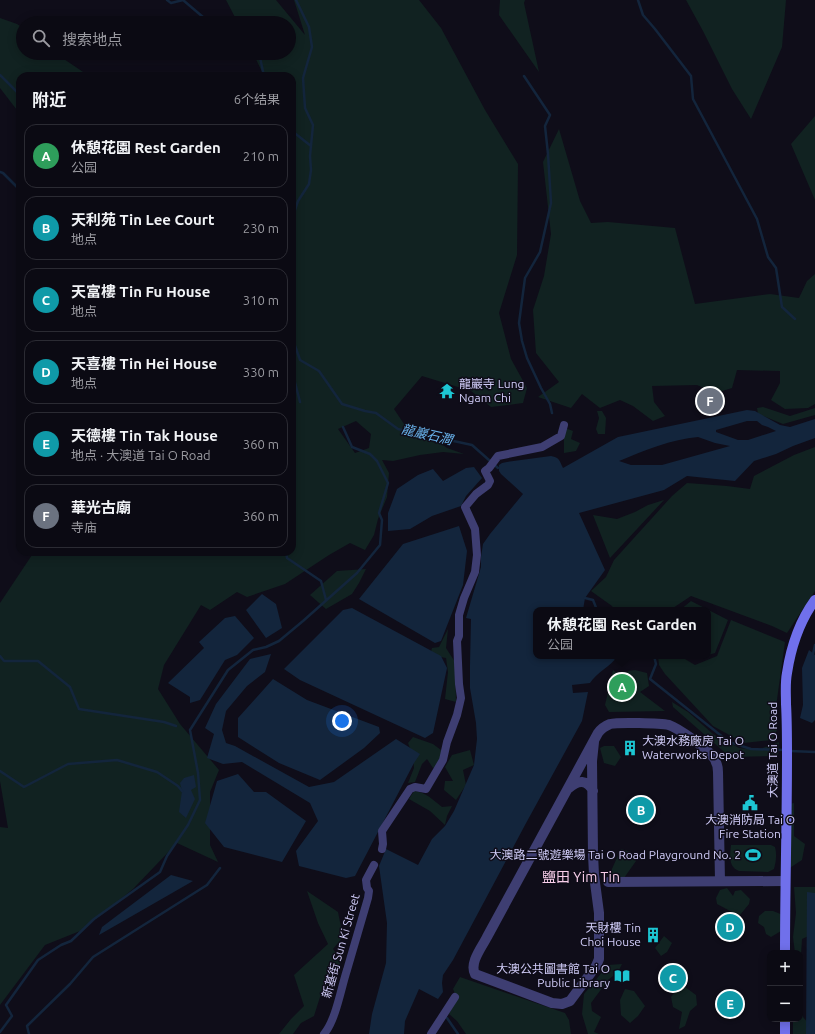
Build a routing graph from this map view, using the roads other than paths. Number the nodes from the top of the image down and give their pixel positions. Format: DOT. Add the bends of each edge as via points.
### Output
graph roads {
  1 [pos="564,425"];
  2 [pos="815,600"];
  3 [pos="594,742"];
  4 [pos="567,791"];
  5 [pos="593,791"];
  6 [pos="382,849"];
  7 [pos="374,865"];
  8 [pos="720,881"];
  9 [pos="785,881"];
  10 [pos="608,882"];
  11 [pos="785,950"];
  12 [pos="455,997"];
  13 [pos="785,1022"];
  14 [pos="324,1034"];
  15 [pos="431,1034"];
  16 [pos="785,1034"];
  1 -- 6 [label="street" via="560,436 542,447 498,456 484,471 490,481 488,485 465,507 475,529 477,555 475,572 459,615 458,684 462,698 443,760 426,789 410,789 382,831"];
  2 -- 9 [label="main road, 大澳道 Tai O Road" via="798,631 787,675"];
  3 -- 4 [label="street"];
  3 -- 5 [label="street"];
  3 -- 8 [label="street" via="601,730 612,724 665,724 680,730 711,754 718,772"];
  4 -- 5 [label="street" via="574,784 583,782"];
  4 -- 5 [label="street" via="473,967 478,975 557,1004 570,1001 599,959 599,913 593,854"];
  7 -- 14 [label="street, 新基街 Sun Ki Street" via="366,880 368,898 340,995"];
  8 -- 9 [label="street"];
  8 -- 10 [label="street"];
  9 -- 11 [label="main road, 大澳道 Tai O Road"];
  12 -- 15 [label="street"];
  13 -- 16 [label="main road"];
}
